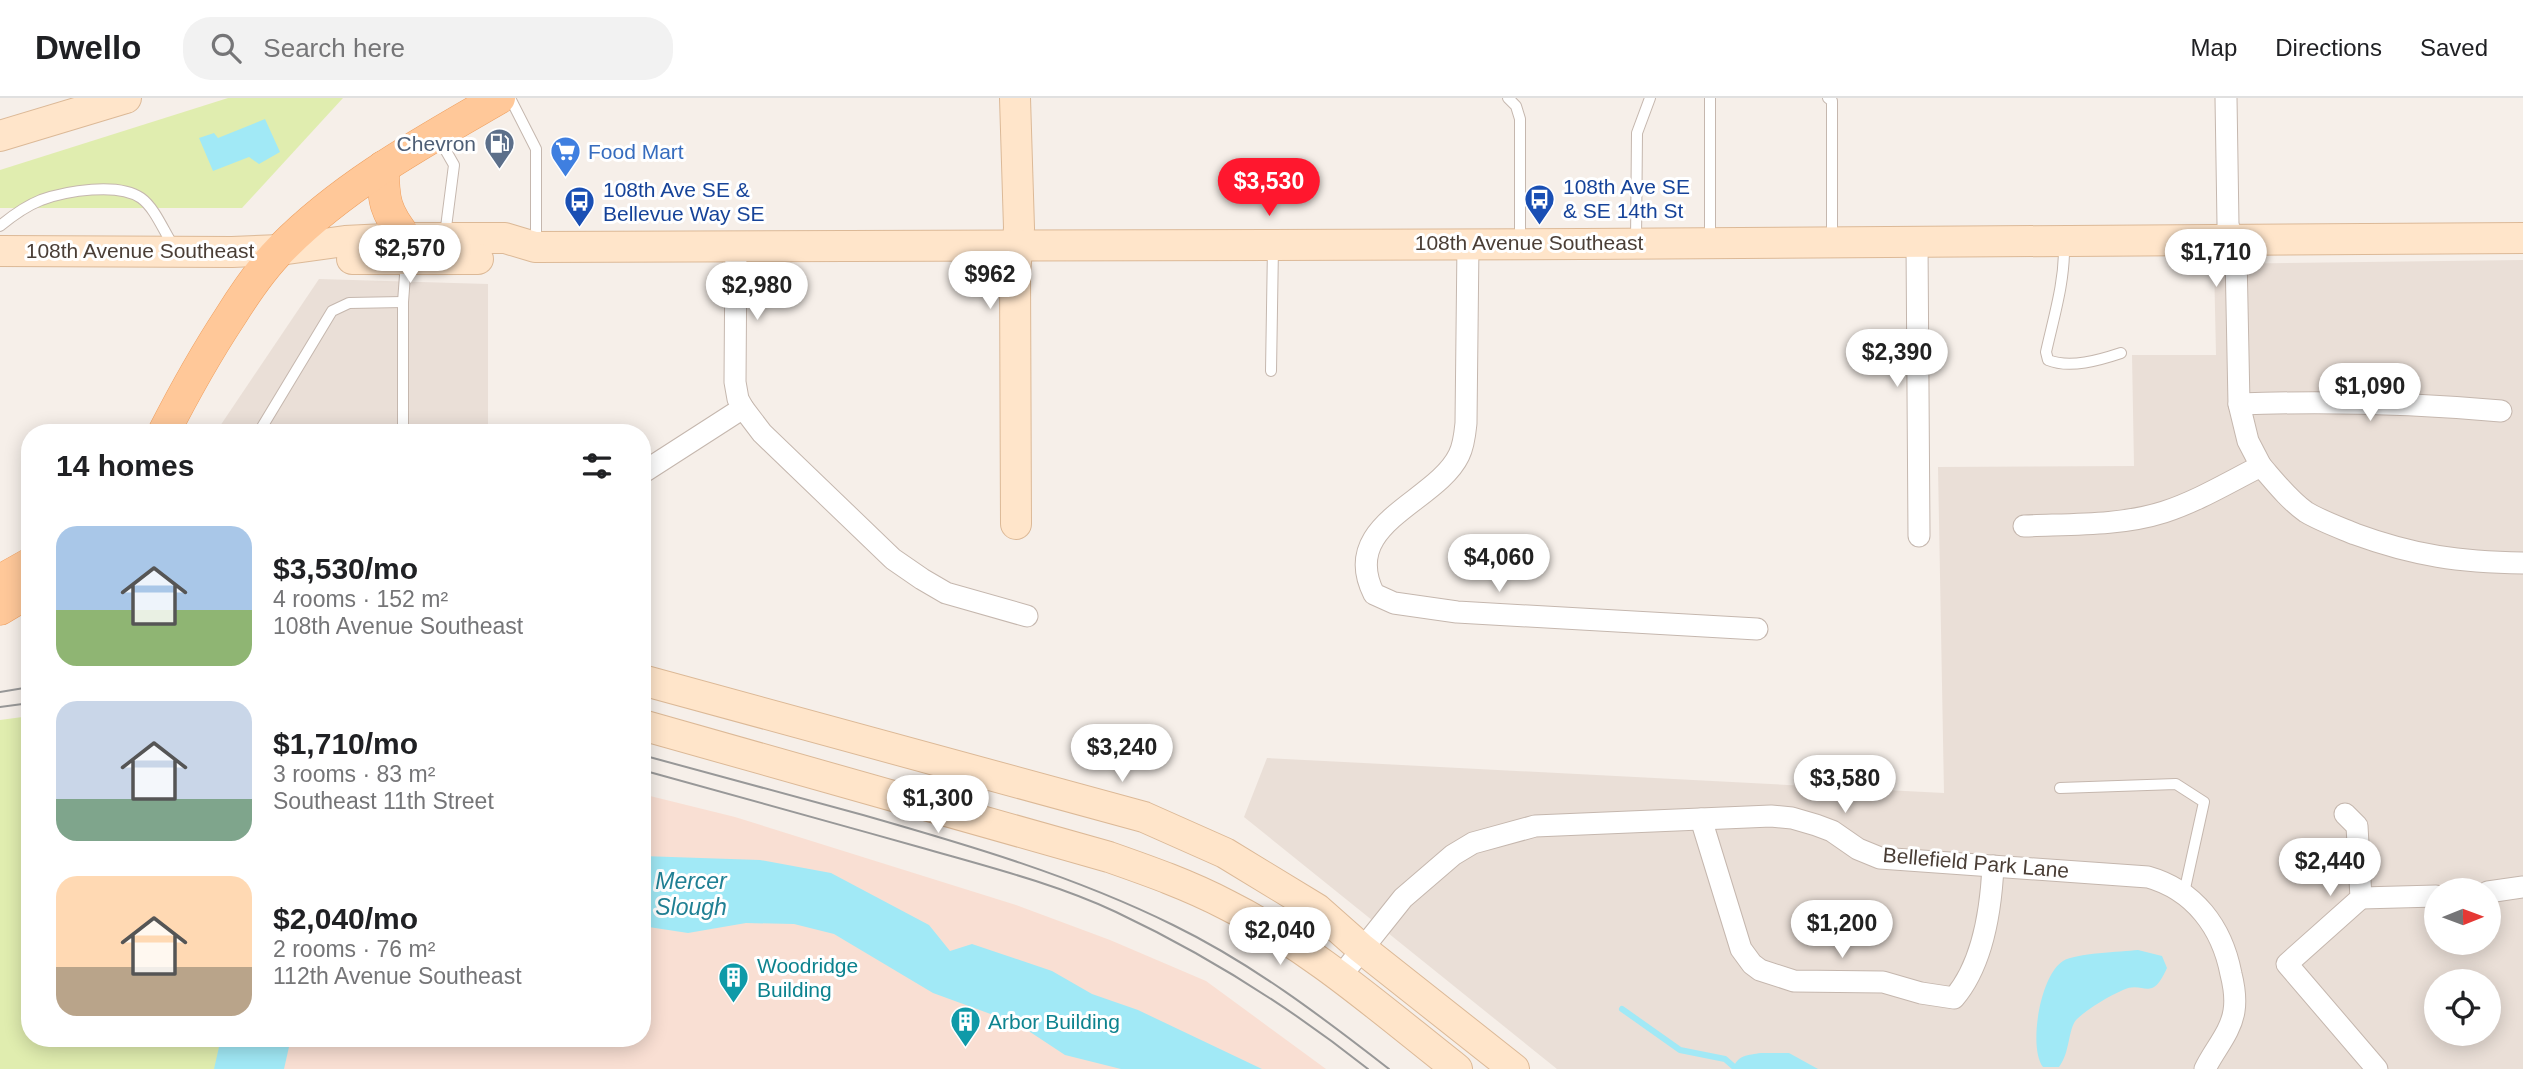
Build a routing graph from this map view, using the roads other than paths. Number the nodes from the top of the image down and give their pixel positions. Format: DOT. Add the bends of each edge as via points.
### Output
graph roads {
  1 [pos="126,98"];
  2 [pos="499,98"];
  3 [pos="510,98"];
  4 [pos="1015,98"];
  5 [pos="1508,98"];
  6 [pos="1650,98"];
  7 [pos="1710,98"];
  8 [pos="1828,98"];
  9 [pos="2226,98"];
  10 [pos="437,134"];
  11 [pos="0,136"];
  12 [pos="383,167"];
  13 [pos="0,226"];
  14 [pos="2523,238"];
  15 [pos="2232,240"];
  16 [pos="2064,241"];
  17 [pos="1832,242"];
  18 [pos="1917,242"];
  19 [pos="1273,243"];
  20 [pos="1468,243"];
  21 [pos="1520,243"];
  22 [pos="1710,243"];
  23 [pos="1018,244"];
  24 [pos="1636,244"];
  25 [pos="736,245"];
  26 [pos="536,247"];
  27 [pos="406,249"];
  28 [pos="445,249"];
  29 [pos="280,250"];
  30 [pos="0,251"];
  31 [pos="177,252"];
  32 [pos="403,302"];
  33 [pos="2121,353"];
  34 [pos="1271,371"];
  35 [pos="192,376"];
  36 [pos="2239,404"];
  37 [pos="743,408"];
  38 [pos="2501,411"];
  39 [pos="150,424"];
  40 [pos="168,424"];
  41 [pos="264,424"];
  42 [pos="403,424"];
  43 [pos="2261,466"];
  44 [pos="651,467"];
  45 [pos="1016,524"];
  46 [pos="2025,526"];
  47 [pos="1919,536"];
  48 [pos="2523,563"];
  49 [pos="21,569"];
  50 [pos="0,581"];
  51 [pos="21,597"];
  52 [pos="0,610"];
  53 [pos="1027,616"];
  54 [pos="21,620"];
  55 [pos="0,625"];
  56 [pos="1757,629"];
  57 [pos="651,682"];
  58 [pos="651,728"];
  59 [pos="2060,788"];
  60 [pos="2345,814"];
  61 [pos="1701,819"];
  62 [pos="1993,866"];
  63 [pos="2523,887"];
  64 [pos="2501,890"];
  65 [pos="2184,893"];
  66 [pos="2424,896"];
  67 [pos="2361,898"];
  68 [pos="1361,948"];
  69 [pos="1339,977"];
  70 [pos="1457,1069"];
  71 [pos="1514,1069"];
  72 [pos="2205,1069"];
  73 [pos="2377,1069"];
  1 -- 11 [label="street"];
  2 -- 10 [label="main road"];
  3 -- 26 [label="lane" via="536,149"];
  4 -- 23 [label="street"];
  5 -- 21 [label="lane" via="1520,119"];
  6 -- 24 [label="lane" via="1637,133"];
  7 -- 22 [label="lane"];
  8 -- 17 [label="lane" via="1834,125"];
  9 -- 15 [label="street"];
  10 -- 12 [label="main road"];
  10 -- 28 [label="lane" via="454,165"];
  12 -- 27 [label="main road" via="383,197"];
  12 -- 29 [label="main road"];
  13 -- 31 [label="lane" via="40,201 123,190 147,203"];
  14 -- 15 [label="street, 108th Avenue Southeast"];
  15 -- 16 [label="street, 108th Avenue Southeast"];
  15 -- 36 [label="street" via="2237,275"];
  16 -- 18 [label="street, 108th Avenue Southeast"];
  16 -- 33 [label="lane" via="2065,261 2048,360 2057,364 2099,360"];
  17 -- 18 [label="street, 108th Avenue Southeast"];
  17 -- 22 [label="street, 108th Avenue Southeast"];
  18 -- 47 [label="street"];
  19 -- 20 [label="street, 108th Avenue Southeast"];
  19 -- 23 [label="street, 108th Avenue Southeast"];
  19 -- 34 [label="lane"];
  20 -- 21 [label="street, 108th Avenue Southeast"];
  20 -- 56 [label="street" via="1466,423 1459,455 1442,477 1390,518 1378,534 1365,569 1374,594 1394,603 1457,612"];
  21 -- 24 [label="street, 108th Avenue Southeast"];
  22 -- 24 [label="street, 108th Avenue Southeast"];
  23 -- 25 [label="street, 108th Avenue Southeast"];
  23 -- 45 [label="street"];
  25 -- 26 [label="street, 108th Avenue Southeast"];
  25 -- 37 [label="street" via="735,382"];
  26 -- 28 [label="street, 108th Avenue Southeast" via="505,258"];
  27 -- 28 [label="street, 108th Avenue Southeast"];
  27 -- 29 [label="street, 108th Avenue Southeast" via="345,241"];
  27 -- 32 [label="lane"];
  29 -- 31 [label="street, 108th Avenue Southeast"];
  29 -- 35 [label="main road" via="249,288"];
  30 -- 31 [label="street, 108th Avenue Southeast"];
  32 -- 41 [label="lane" via="349,303 332,311"];
  32 -- 42 [label="lane"];
  35 -- 39 [label="main road"];
  35 -- 40 [label="main road"];
  36 -- 38 [label="street" via="2413,403"];
  36 -- 43 [label="street" via="2248,441"];
  37 -- 44 [label="street"];
  37 -- 53 [label="street" via="762,433 893,559 946,593"];
  43 -- 46 [label="street" via="2162,513 2114,522"];
  43 -- 48 [label="street" via="2305,511 2366,538 2452,560"];
  49 -- 50 [label="main road"];
  51 -- 52 [label="main road"];
  54 -- 55 [label="main road"];
  57 -- 68 [label="street" via="1144,817 1225,853 1277,883 1317,909"];
  58 -- 69 [label="street" via="1109,856 1168,877 1228,905"];
  59 -- 65 [label="lane" via="2176,784 2204,802"];
  60 -- 67 [label="street" via="2357,826"];
  61 -- 62 [label="street, Bellefield Park Lane" via="1792,818 1832,831 1880,858"];
  61 -- 62 [label="street" via="1741,949 1760,970 1794,981 1883,982 1954,998 1965,985 1984,930"];
  61 -- 68 [label="street, Bellefield Park Lane" via="1535,826 1474,842 1404,898"];
  62 -- 65 [label="street, Bellefield Park Lane" via="2148,877"];
  63 -- 64 [label="street"];
  65 -- 72 [label="street, Bellefield Park Lane" via="2208,916 2230,965 2234,989 2235,1011 2229,1028"];
  66 -- 67 [label="street"];
  67 -- 73 [label="street" via="2287,964"];
  68 -- 69 [label="street, Bellefield Park Lane"];
  68 -- 71 [label="street"];
  69 -- 70 [label="street"];
}
